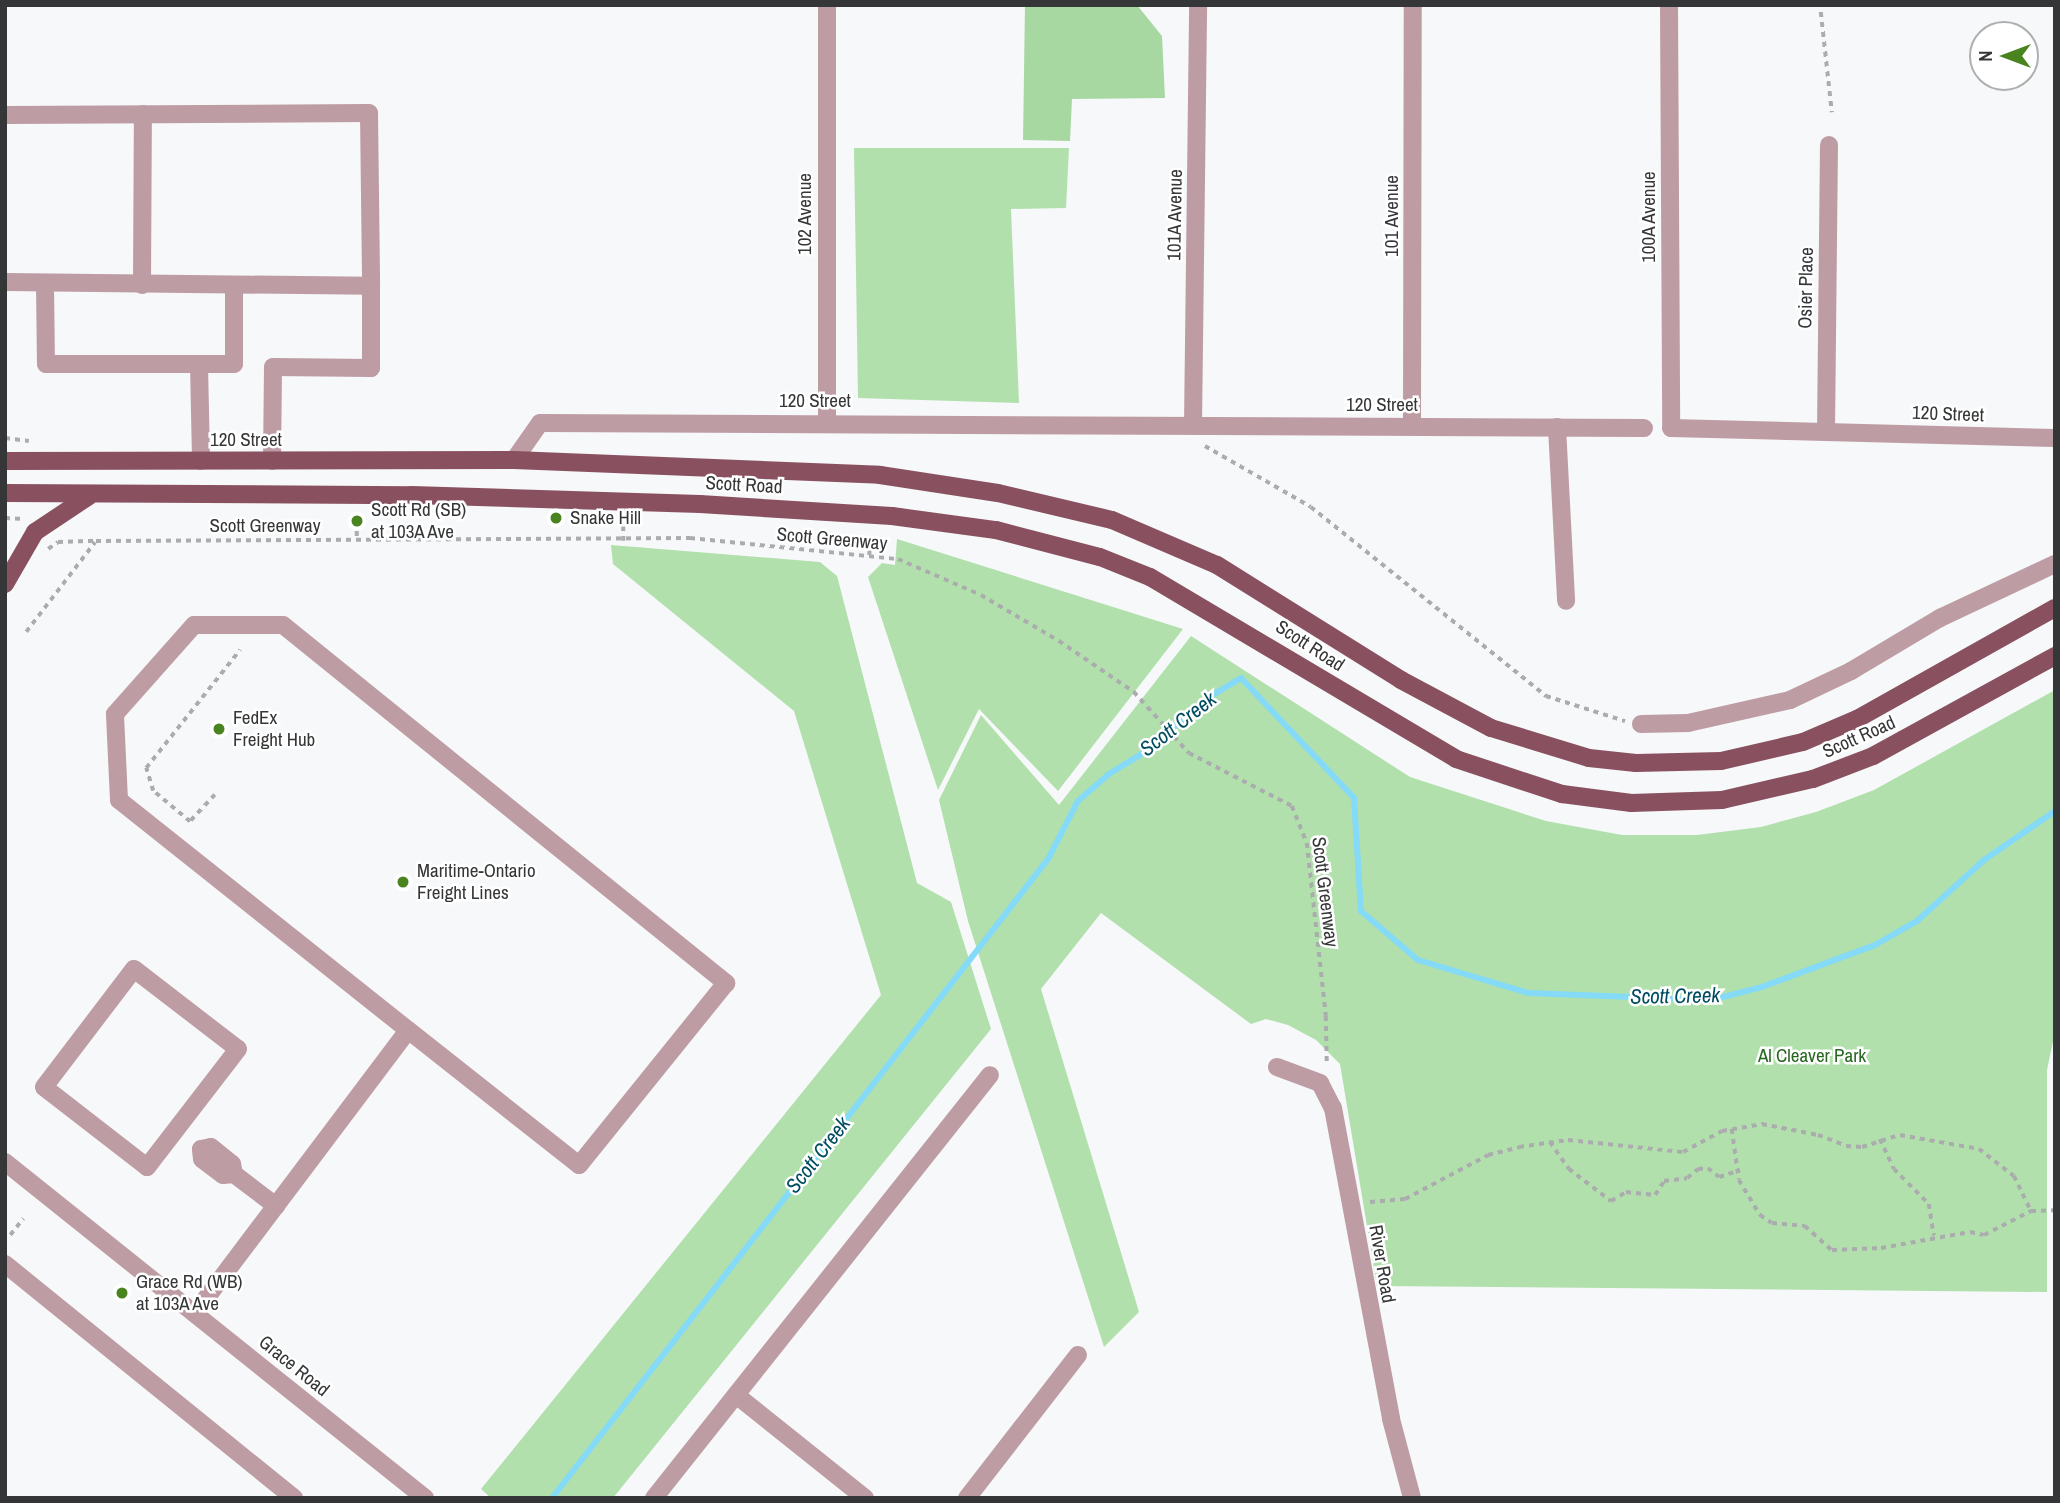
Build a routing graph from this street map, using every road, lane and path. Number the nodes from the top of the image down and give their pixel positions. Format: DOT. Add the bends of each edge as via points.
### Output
graph roads {
  1 [pos="827,5"];
  2 [pos="1198,5"];
  3 [pos="1413,5"];
  4 [pos="1669,5"];
  5 [pos="1821,12"];
  6 [pos="1832,112"];
  7 [pos="143,114"];
  8 [pos="5,115"];
  9 [pos="1829,145"];
  10 [pos="5,282"];
  11 [pos="45,284"];
  12 [pos="142,285"];
  13 [pos="234,285"];
  14 [pos="371,286"];
  15 [pos="199,364"];
  16 [pos="827,422"];
  17 [pos="1193,425"];
  18 [pos="1412,426"];
  19 [pos="1557,427"];
  20 [pos="1644,428"];
  21 [pos="1671,428"];
  22 [pos="1826,431"];
  23 [pos="5,438"];
  24 [pos="23,439"];
  25 [pos="2055,439"];
  26 [pos="1201,445"];
  27 [pos="514,460"];
  28 [pos="5,461"];
  29 [pos="201,461"];
  30 [pos="272,461"];
  31 [pos="5,493"];
  32 [pos="89,496"];
  33 [pos="357,521"];
  34 [pos="870,539"];
  35 [pos="358,540"];
  36 [pos="96,541"];
  37 [pos="43,543"];
  38 [pos="869,555"];
  39 [pos="2055,564"];
  40 [pos="5,584"];
  41 [pos="1566,601"];
  42 [pos="2055,608"];
  43 [pos="26,632"];
  44 [pos="240,650"];
  45 [pos="2055,656"];
  46 [pos="1641,724"];
  47 [pos="215,795"];
  48 [pos="408,1030"];
  49 [pos="1327,1057"];
  50 [pos="1278,1067"];
  51 [pos="990,1075"];
  52 [pos="176,1129"];
  53 [pos="1732,1129"];
  54 [pos="1880,1139"];
  55 [pos="1550,1142"];
  56 [pos="5,1162"];
  57 [pos="1740,1170"];
  58 [pos="1365,1202"];
  59 [pos="276,1206"];
  60 [pos="2055,1210"];
  61 [pos="2031,1211"];
  62 [pos="23,1219"];
  63 [pos="10,1235"];
  64 [pos="1934,1236"];
  65 [pos="5,1264"];
  66 [pos="195,1313"];
  67 [pos="1078,1355"];
  68 [pos="736,1395"];
  69 [pos="294,1498"];
  70 [pos="425,1498"];
  71 [pos="654,1498"];
  72 [pos="865,1498"];
  73 [pos="967,1498"];
  74 [pos="1412,1498"];
  1 -- 16 [label="street, 102 Avenue"];
  2 -- 17 [label="street, 101A Avenue"];
  3 -- 18 [label="street, 101 Avenue"];
  4 -- 21 [label="street, 100A Avenue"];
  5 -- 6 [label="path"];
  7 -- 8 [label="street"];
  7 -- 12 [label="street"];
  7 -- 14 [label="street" via="369,113"];
  9 -- 22 [label="street, Osier Place"];
  10 -- 11 [label="street"];
  11 -- 12 [label="street"];
  11 -- 15 [label="street" via="46,365"];
  12 -- 13 [label="street"];
  13 -- 14 [label="street"];
  13 -- 15 [label="street" via="234,365"];
  14 -- 30 [label="street" via="371,368 273,367"];
  15 -- 29 [label="street"];
  16 -- 17 [label="street, 120 Street"];
  16 -- 27 [label="street, 120 Street" via="540,423"];
  17 -- 18 [label="street, 120 Street"];
  18 -- 19 [label="street, 120 Street"];
  19 -- 20 [label="street, 120 Street"];
  19 -- 41 [label="street"];
  21 -- 22 [label="street, 120 Street"];
  22 -- 25 [label="street, 120 Street"];
  23 -- 24 [label="path"];
  26 -- 46 [label="path" via="1311,507 1546,696 1603,718"];
  27 -- 30 [label="main road, 120 Street"];
  27 -- 42 [label="main road, Scott Road" via="880,475 998,493 1112,520 1217,565 1401,680 1490,728 1589,758 1636,763 1721,761 1803,742 1857,719"];
  28 -- 29 [label="main road, 120 Street"];
  29 -- 30 [label="main road, 120 Street"];
  31 -- 32 [label="main road"];
  32 -- 40 [label="main road" via="35,532"];
  32 -- 45 [label="main road, Scott Road" via="412,495 833,511 996,530 1100,557 1199,603 1456,758 1539,788 1601,801 1723,800 1813,779 1885,750"];
  33 -- 35 [label="path"];
  34 -- 38 [label="path"];
  35 -- 36 [label="path, Scott Greenway"];
  35 -- 38 [label="path, Scott Greenway" via="690,538"];
  36 -- 37 [label="path, Scott Greenway" via="58,542 48,549"];
  36 -- 43 [label="path"];
  38 -- 49 [label="path, Scott Greenway" via="898,559 981,595 1134,692 1174,741 1213,768 1284,799 1298,814 1307,843"];
  39 -- 46 [label="street" via="1940,618 1800,696 1730,715"];
  44 -- 47 [label="path" via="146,768 153,791 190,822"];
  48 -- 48 [label="street" via="119,800 115,714 194,625 283,625 726,983 579,1164"];
  48 -- 59 [label="street"];
  50 -- 74 [label="street, River Road" via="1320,1083 1333,1108 1391,1419"];
  51 -- 68 [label="street"];
  52 -- 52 [label="street" via="238,1049 134,969 44,1087 147,1167"];
  52 -- 59 [label="street" via="201,1149 211,1147 232,1164 234,1174"];
  53 -- 54 [label="path" via="1777,1125 1862,1147"];
  53 -- 55 [label="path" via="1683,1152"];
  53 -- 57 [label="path"];
  54 -- 61 [label="path" via="1900,1135 1979,1149 2014,1176"];
  54 -- 64 [label="path" via="1894,1169 1929,1204"];
  55 -- 57 [label="path" via="1569,1169 1611,1201 1626,1192 1655,1195 1664,1181 1687,1178 1698,1169 1708,1168 1719,1177"];
  55 -- 58 [label="path" via="1489,1155 1405,1199"];
  56 -- 66 [label="street, Grace Road"];
  57 -- 64 [label="path" via="1746,1197 1760,1216 1772,1223 1805,1226 1832,1250 1881,1248"];
  59 -- 66 [label="street"];
  60 -- 61 [label="path"];
  61 -- 64 [label="path" via="1984,1235"];
  62 -- 63 [label="path"];
  65 -- 69 [label="street"];
  66 -- 70 [label="street, Grace Road"];
  67 -- 73 [label="street"];
  68 -- 71 [label="street"];
  68 -- 72 [label="street"];
}
